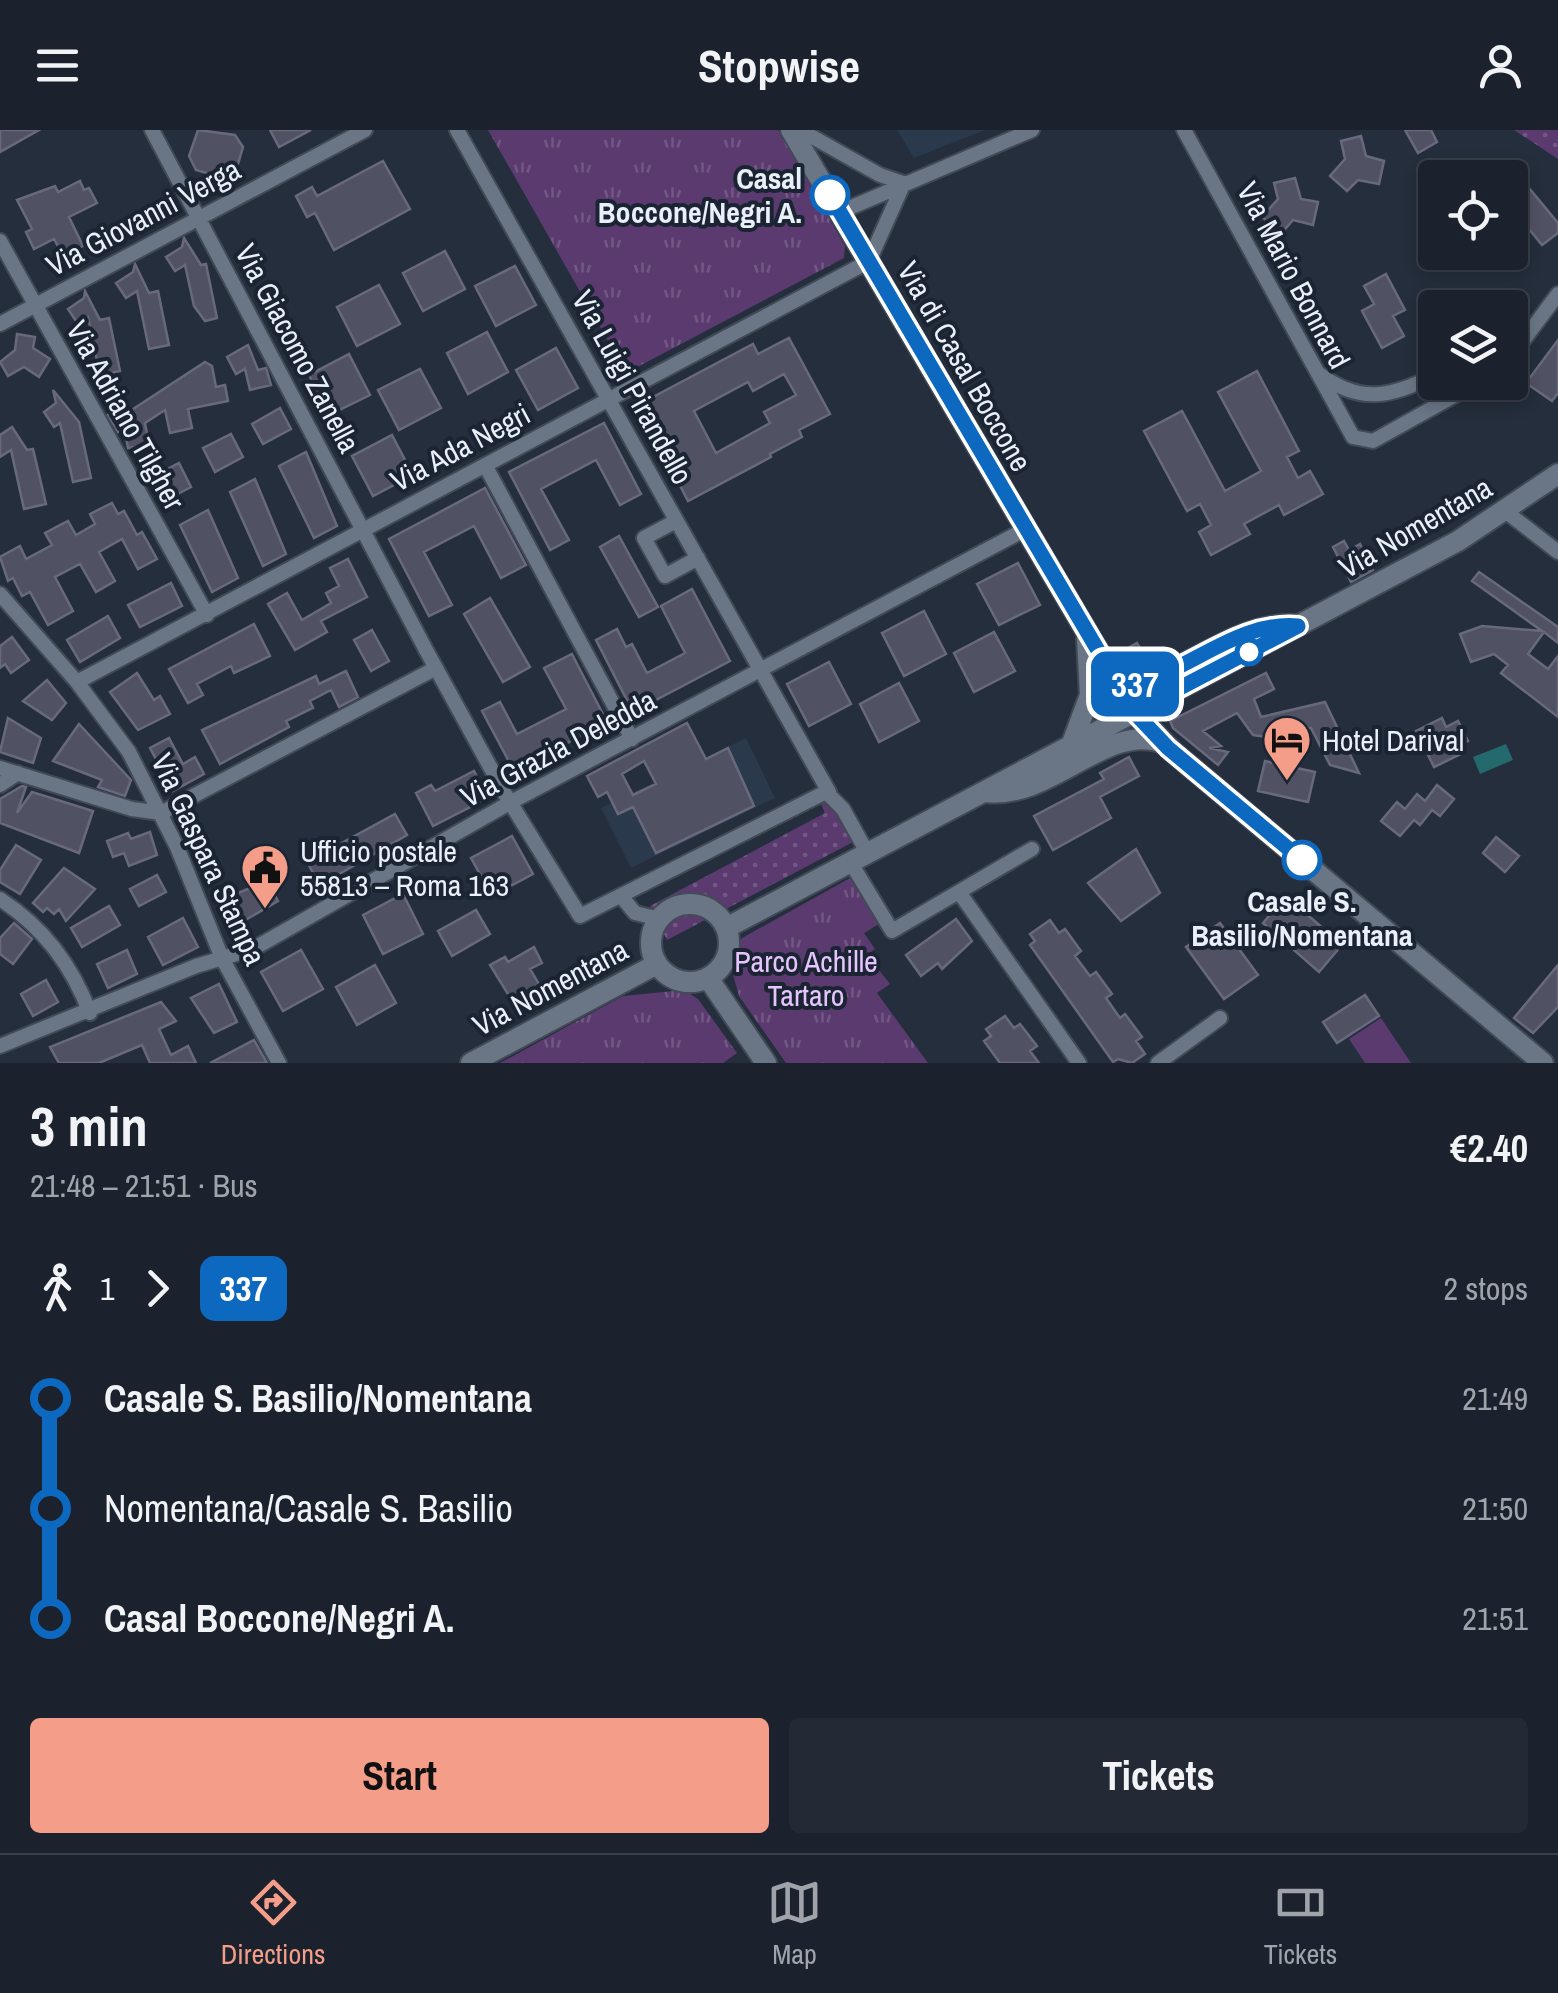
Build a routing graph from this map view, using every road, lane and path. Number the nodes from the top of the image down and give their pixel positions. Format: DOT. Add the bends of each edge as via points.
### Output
graph roads {
  1 [pos="152,130"];
  2 [pos="365,130"];
  3 [pos="457,130"];
  4 [pos="791,130"];
  5 [pos="800,130"];
  6 [pos="1032,130"];
  7 [pos="1184,130"];
  8 [pos="904,183"];
  9 [pos="840,212"];
  10 [pos="197,217"];
  11 [pos="0,241"];
  12 [pos="869,261"];
  13 [pos="1558,294"];
  14 [pos="33,308"];
  15 [pos="0,324"];
  16 [pos="1528,334"];
  17 [pos="1314,369"];
  18 [pos="1418,383"];
  19 [pos="608,398"];
  20 [pos="1447,400"];
  21 [pos="485,465"];
  22 [pos="1558,474"];
  23 [pos="1505,512"];
  24 [pos="676,520"];
  25 [pos="364,529"];
  26 [pos="1026,529"];
  27 [pos="1558,552"];
  28 [pos="698,558"];
  29 [pos="0,594"];
  30 [pos="207,615"];
  31 [pos="1298,626"];
  32 [pos="1086,632"];
  33 [pos="436,668"];
  34 [pos="762,670"];
  35 [pos="77,682"];
  36 [pos="1119,686"];
  37 [pos="1134,712"];
  38 [pos="632,739"];
  39 [pos="1164,744"];
  40 [pos="1071,746"];
  41 [pos="0,768"];
  42 [pos="18,773"];
  43 [pos="0,785"];
  44 [pos="829,792"];
  45 [pos="984,792"];
  46 [pos="511,802"];
  47 [pos="161,813"];
  48 [pos="1032,848"];
  49 [pos="860,858"];
  50 [pos="960,892"];
  51 [pos="622,896"];
  52 [pos="0,899"];
  53 [pos="660,919"];
  54 [pos="726,928"];
  55 [pos="222,958"];
  56 [pos="657,964"];
  57 [pos="708,978"];
  58 [pos="90,1013"];
  59 [pos="1220,1018"];
  60 [pos="0,1046"];
  61 [pos="278,1063"];
  62 [pos="471,1063"];
  63 [pos="766,1063"];
  64 [pos="1079,1063"];
  65 [pos="1158,1063"];
  66 [pos="1543,1063"];
  1 -- 10 [label="street, Via Giacomo Zanella"];
  2 -- 10 [label="street, Via Giovanni Verga"];
  3 -- 19 [label="street, Via Luigi Pirandello"];
  4 -- 9 [label="street, Via di Casal Boccone"];
  5 -- 8 [label="street"];
  6 -- 8 [label="street"];
  7 -- 17 [label="street, Via Mario Bonnard"];
  8 -- 9 [label="street"];
  8 -- 12 [label="street"];
  9 -- 12 [label="street, Via di Casal Boccone"];
  10 -- 14 [label="street, Via Giovanni Verga"];
  10 -- 25 [label="street, Via Giacomo Zanella"];
  11 -- 14 [label="street, Via Adriano Tilgher"];
  12 -- 19 [label="street, Via Ada Negri"];
  12 -- 26 [label="street, Via di Casal Boccone"];
  13 -- 16 [label="street"];
  14 -- 15 [label="street, Via Giovanni Verga"];
  14 -- 30 [label="street, Via Adriano Tilgher"];
  17 -- 18 [label="street" via="1345,389 1376,397"];
  17 -- 20 [label="street, Via Mario Bonnard" via="1361,442"];
  19 -- 21 [label="street, Via Ada Negri"];
  19 -- 24 [label="street, Via Luigi Pirandello"];
  21 -- 25 [label="street, Via Ada Negri"];
  21 -- 38 [label="street"];
  22 -- 23 [label="street, Via Nomentana"];
  23 -- 27 [label="street"];
  23 -- 31 [label="street, Via Nomentana"];
  24 -- 28 [label="street, Via Luigi Pirandello"];
  24 -- 28 [label="street" via="644,538 665,576"];
  25 -- 30 [label="street, Via Ada Negri"];
  25 -- 33 [label="street, Via Giacomo Zanella"];
  26 -- 32 [label="street, Via di Casal Boccone"];
  26 -- 34 [label="street, Via Grazia Deledda"];
  28 -- 34 [label="street, Via Luigi Pirandello"];
  29 -- 35 [label="street, Via Gaspara Stampa"];
  30 -- 35 [label="street, Via Ada Negri"];
  31 -- 36 [label="street, Via Nomentana" via="1260,626 1148,681"];
  31 -- 37 [label="street, Via Nomentana"];
  32 -- 36 [label="street, Via di Casal Boccone"];
  32 -- 40 [label="street, Via di Casal Boccone" via="1090,696"];
  33 -- 46 [label="street, Via Giacomo Zanella"];
  33 -- 47 [label="street"];
  34 -- 38 [label="street, Via Grazia Deledda"];
  34 -- 44 [label="street, Via Luigi Pirandello"];
  35 -- 47 [label="street, Via Gaspara Stampa" via="121,739"];
  36 -- 37 [label="street, Via di Casal Boccone"];
  37 -- 39 [label="street, Via di Casal Boccone"];
  37 -- 40 [label="street, Via Nomentana"];
  38 -- 46 [label="street, Via Grazia Deledda"];
  39 -- 45 [label="street, Via Nomentana" via="1124,742 1031,788"];
  39 -- 66 [label="street, Via di Casal Boccone"];
  40 -- 45 [label="street, Via Nomentana"];
  41 -- 42 [label="street"];
  42 -- 43 [label="street"];
  42 -- 47 [label="street"];
  44 -- 49 [label="street, Via Luigi Pirandello" via="844,808"];
  44 -- 51 [label="street"];
  45 -- 49 [label="street, Via Nomentana"];
  46 -- 51 [label="street, Via Giacomo Zanella" via="580,916"];
  46 -- 55 [label="street, Via Grazia Deledda" via="260,946"];
  47 -- 55 [label="street, Via Gaspara Stampa"];
  48 -- 50 [label="street"];
  49 -- 50 [label="street, Via Luigi Pirandello" via="892,931"];
  49 -- 54 [label="street, Via Nomentana"];
  50 -- 64 [label="street"];
  51 -- 53 [label="street" via="634,913"];
  52 -- 58 [label="street" via="60,954"];
  53 -- 54 [label="street" via="693,904 710,910"];
  53 -- 56 [label="street" via="652,945"];
  54 -- 57 [label="street" via="726,959"];
  55 -- 58 [label="street, Via Grazia Deledda"];
  55 -- 61 [label="street, Via Gaspara Stampa"];
  56 -- 57 [label="street" via="679,980"];
  56 -- 62 [label="street, Via Nomentana"];
  57 -- 63 [label="street"];
  58 -- 60 [label="street, Via Grazia Deledda"];
  59 -- 65 [label="street"];
}
